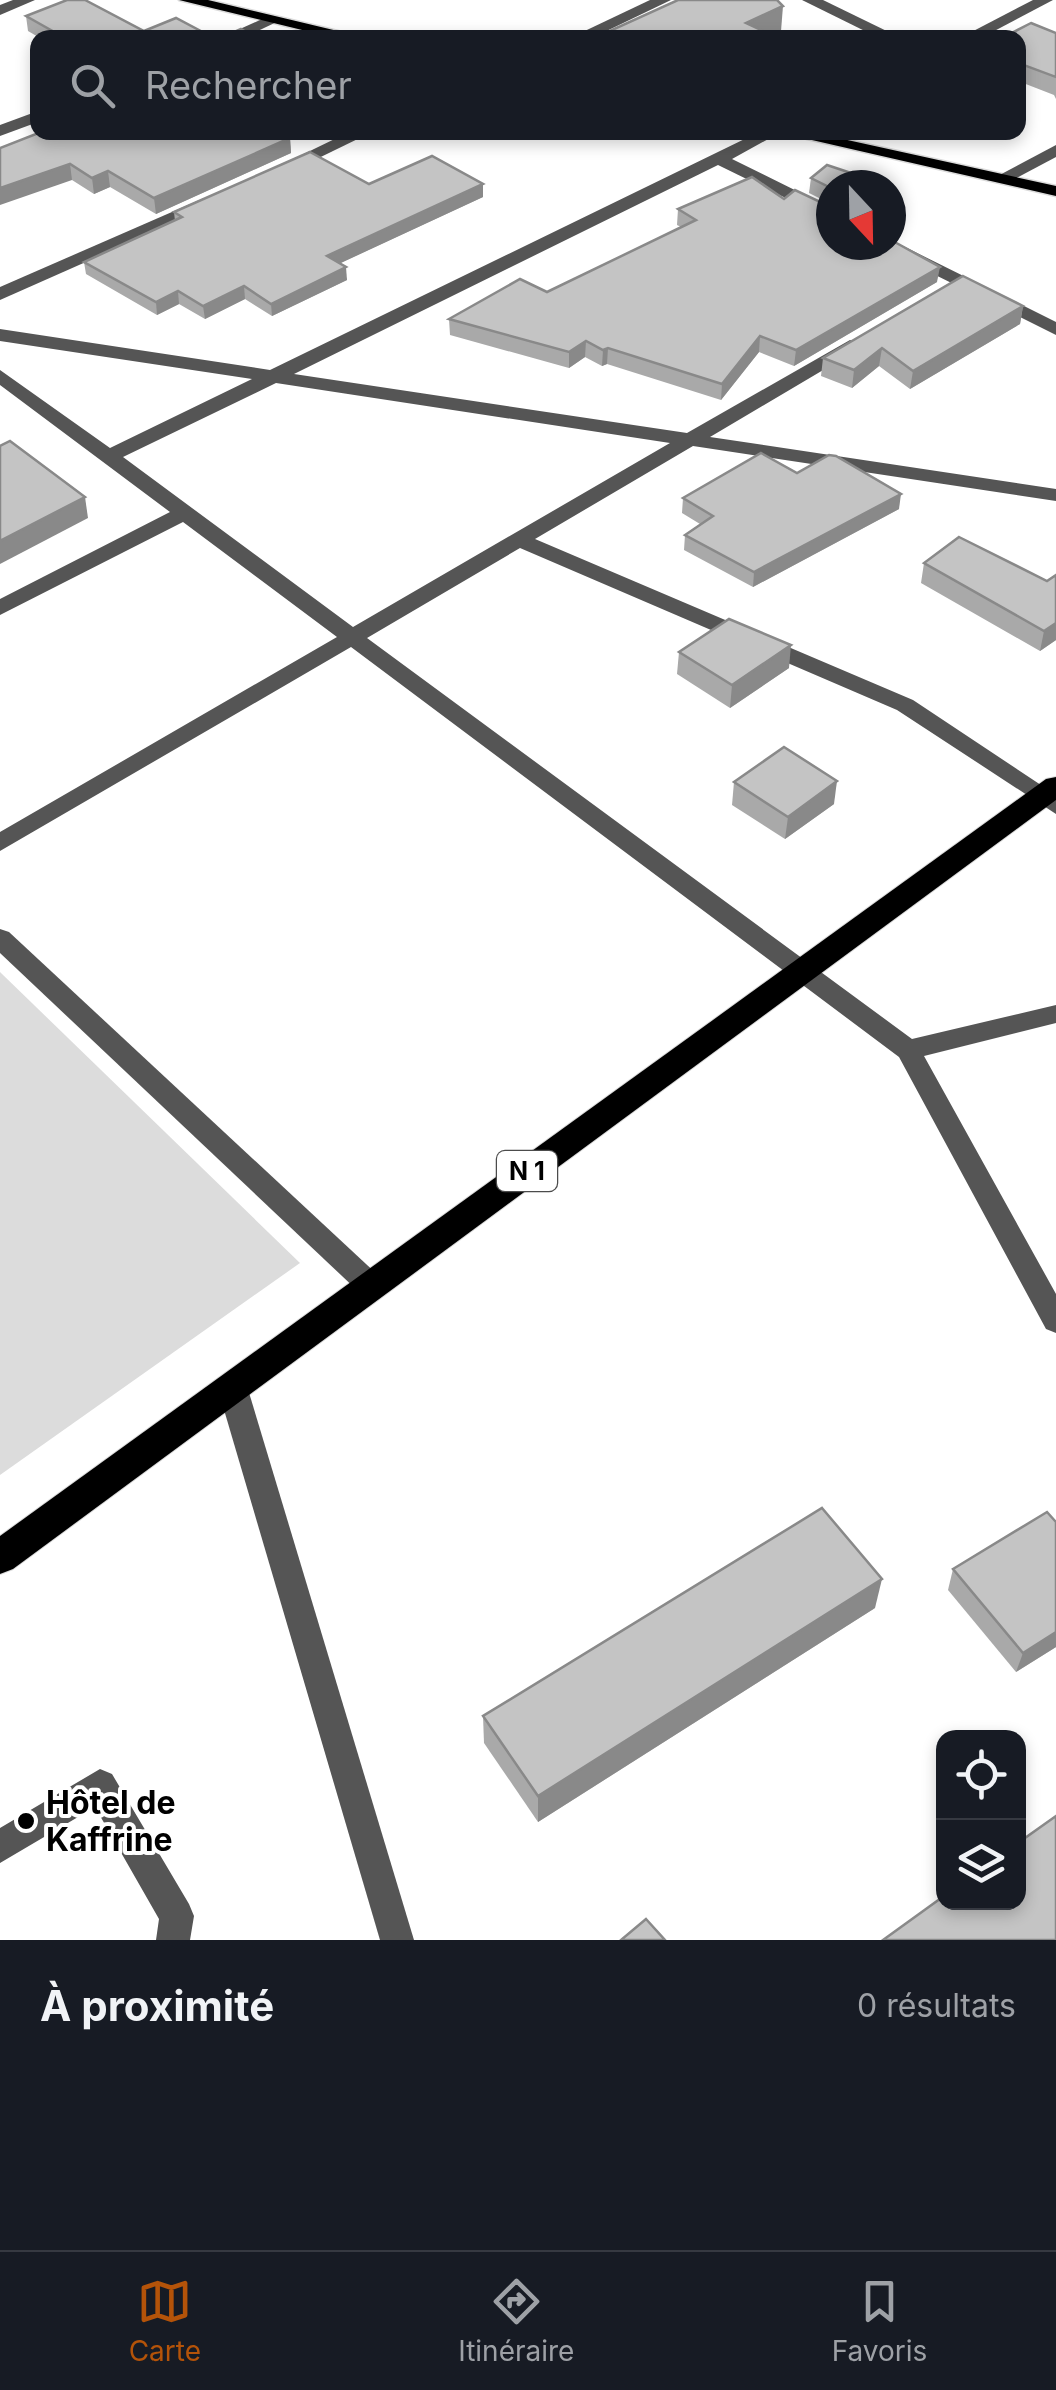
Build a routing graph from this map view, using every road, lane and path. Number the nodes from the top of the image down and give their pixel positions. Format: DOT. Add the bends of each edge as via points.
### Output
graph roads {
  1 [pos="27,0"];
  2 [pos="187,0"];
  3 [pos="663,0"];
  4 [pos="810,0"];
  5 [pos="1045,0"];
  6 [pos="0,10"];
  7 [pos="274,18"];
  8 [pos="246,30"];
  9 [pos="325,30"];
  10 [pos="596,30"];
  11 [pos="876,30"];
  12 [pos="984,30"];
  13 [pos="30,119"];
  14 [pos="0,131"];
  15 [pos="346,140"];
  16 [pos="757,140"];
  17 [pos="821,140"];
  18 [pos="1056,150"];
  19 [pos="719,159"];
  20 [pos="273,173"];
  21 [pos="1001,180"];
  22 [pos="1056,191"];
  23 [pos="218,197"];
  24 [pos="816,208"];
  25 [pos="906,255"];
  26 [pos="0,294"];
  27 [pos="1056,329"];
  28 [pos="876,331"];
  29 [pos="0,335"];
  30 [pos="0,376"];
  31 [pos="276,377"];
  32 [pos="690,440"];
  33 [pos="108,457"];
  34 [pos="1056,495"];
  35 [pos="184,513"];
  36 [pos="518,540"];
  37 [pos="0,608"];
  38 [pos="352,638"];
  39 [pos="1051,796"];
  40 [pos="0,843"];
  41 [pos="0,938"];
  42 [pos="802,972"];
  43 [pos="1056,1014"];
  44 [pos="908,1050"];
  45 [pos="370,1285"];
  46 [pos="1056,1322"];
  47 [pos="232,1386"];
  48 [pos="0,1557"];
  49 [pos="0,1847"];
  50 [pos="173,1940"];
  51 [pos="397,1940"];
  1 -- 6 [label="street"];
  2 -- 7 [label="main road"];
  3 -- 10 [label="street"];
  4 -- 11 [label="street"];
  5 -- 12 [label="street"];
  7 -- 8 [label="street"];
  7 -- 9 [label="main road"];
  13 -- 14 [label="street"];
  15 -- 20 [label="street"];
  16 -- 19 [label="street"];
  17 -- 21 [label="main road"];
  18 -- 21 [label="street"];
  19 -- 24 [label="street"];
  19 -- 31 [label="street"];
  21 -- 22 [label="main road"];
  23 -- 26 [label="street"];
  25 -- 27 [label="street" via="953,286"];
  28 -- 32 [label="street"];
  29 -- 31 [label="street"];
  30 -- 33 [label="street"];
  31 -- 32 [label="street"];
  31 -- 33 [label="street"];
  32 -- 34 [label="street"];
  32 -- 36 [label="street"];
  33 -- 35 [label="street"];
  35 -- 37 [label="street"];
  35 -- 38 [label="street"];
  36 -- 38 [label="street"];
  36 -- 39 [label="street" via="905,705"];
  38 -- 40 [label="street"];
  38 -- 42 [label="street"];
  39 -- 42 [label="highway, N 1"];
  41 -- 45 [label="street"];
  42 -- 44 [label="street"];
  42 -- 45 [label="highway, N 1"];
  43 -- 44 [label="street"];
  44 -- 46 [label="street"];
  45 -- 47 [label="highway, N 1"];
  47 -- 48 [label="highway, N 1"];
  47 -- 51 [label="street"];
  49 -- 50 [label="street" via="100,1785 177,1916"];
}
